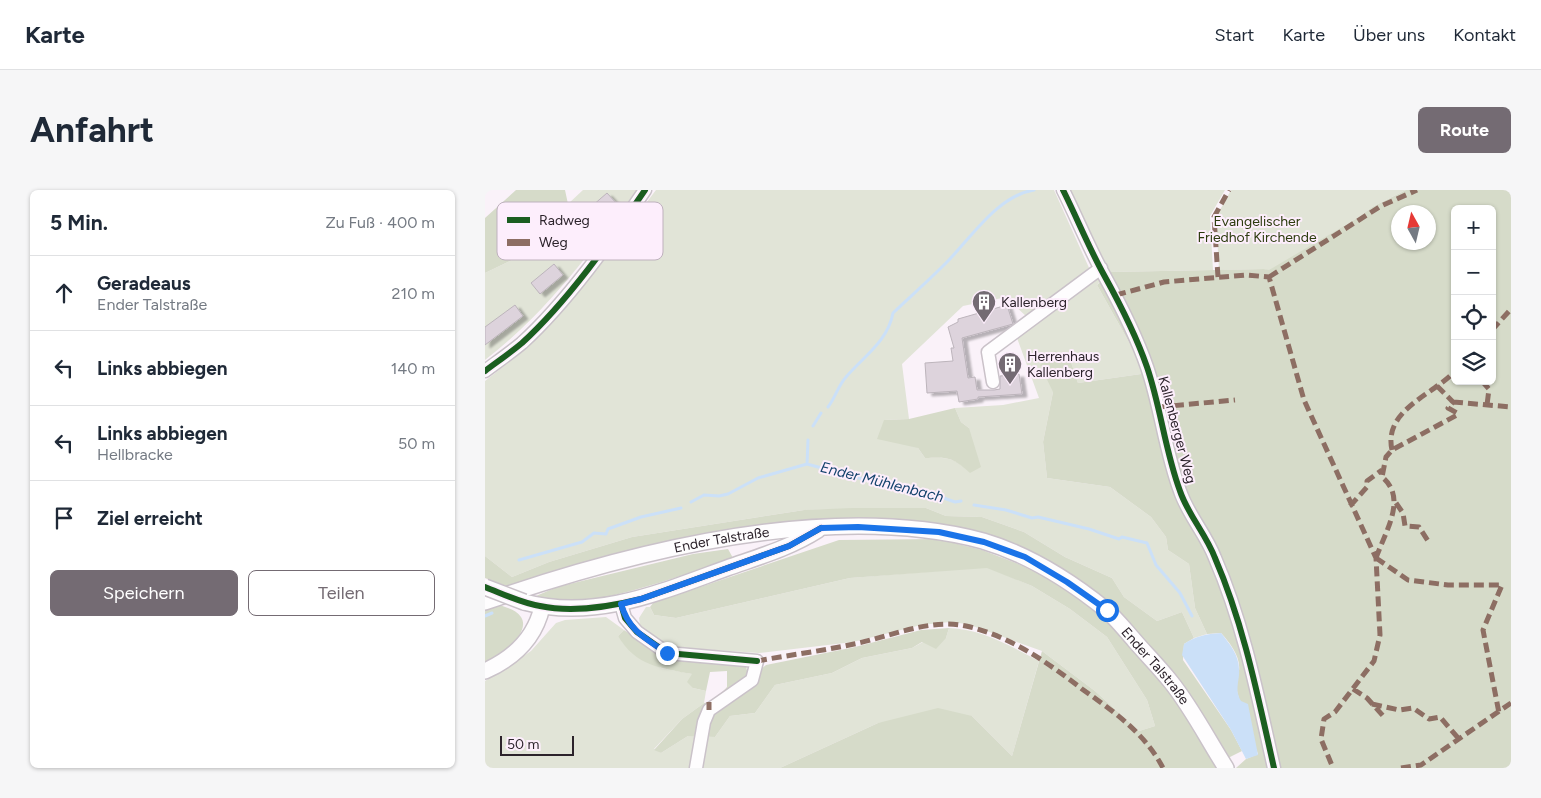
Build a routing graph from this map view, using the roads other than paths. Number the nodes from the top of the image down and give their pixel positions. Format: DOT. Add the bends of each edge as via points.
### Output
graph roads {
  1 [pos="645,190"];
  2 [pos="1063,190"];
  3 [pos="636,202"];
  4 [pos="592,260"];
  5 [pos="1101,268"];
  6 [pos="485,371"];
  7 [pos="993,382"];
  8 [pos="821,528"];
  9 [pos="485,587"];
  10 [pos="485,602"];
  11 [pos="621,604"];
  12 [pos="542,607"];
  13 [pos="485,671"];
  14 [pos="696,768"];
  15 [pos="1226,768"];
  16 [pos="1274,768"];
  1 -- 3 [label="street"];
  2 -- 5 [label="street, Kallenberger Weg"];
  4 -- 6 [label="street" via="522,342"];
  5 -- 7 [label="street" via="988,352"];
  5 -- 16 [label="street, Kallenberger Weg" via="1147,366 1181,496 1215,555 1233,604 1248,651"];
  8 -- 10 [label="main road, Ender Talstraße" via="729,538 654,552 588,568"];
  8 -- 11 [label="main road" via="789,546"];
  8 -- 15 [label="main road, Ender Talstraße" via="939,532 984,542 1025,557 1107,610 1172,683"];
  9 -- 12 [label="main road, bridge"];
  11 -- 12 [label="main road" via="581,609"];
  11 -- 14 [label="street" via="625,618 637,632 667,653 757,661 752,680 709,710"];
  12 -- 13 [label="main road" via="538,623 526,644"];
}
